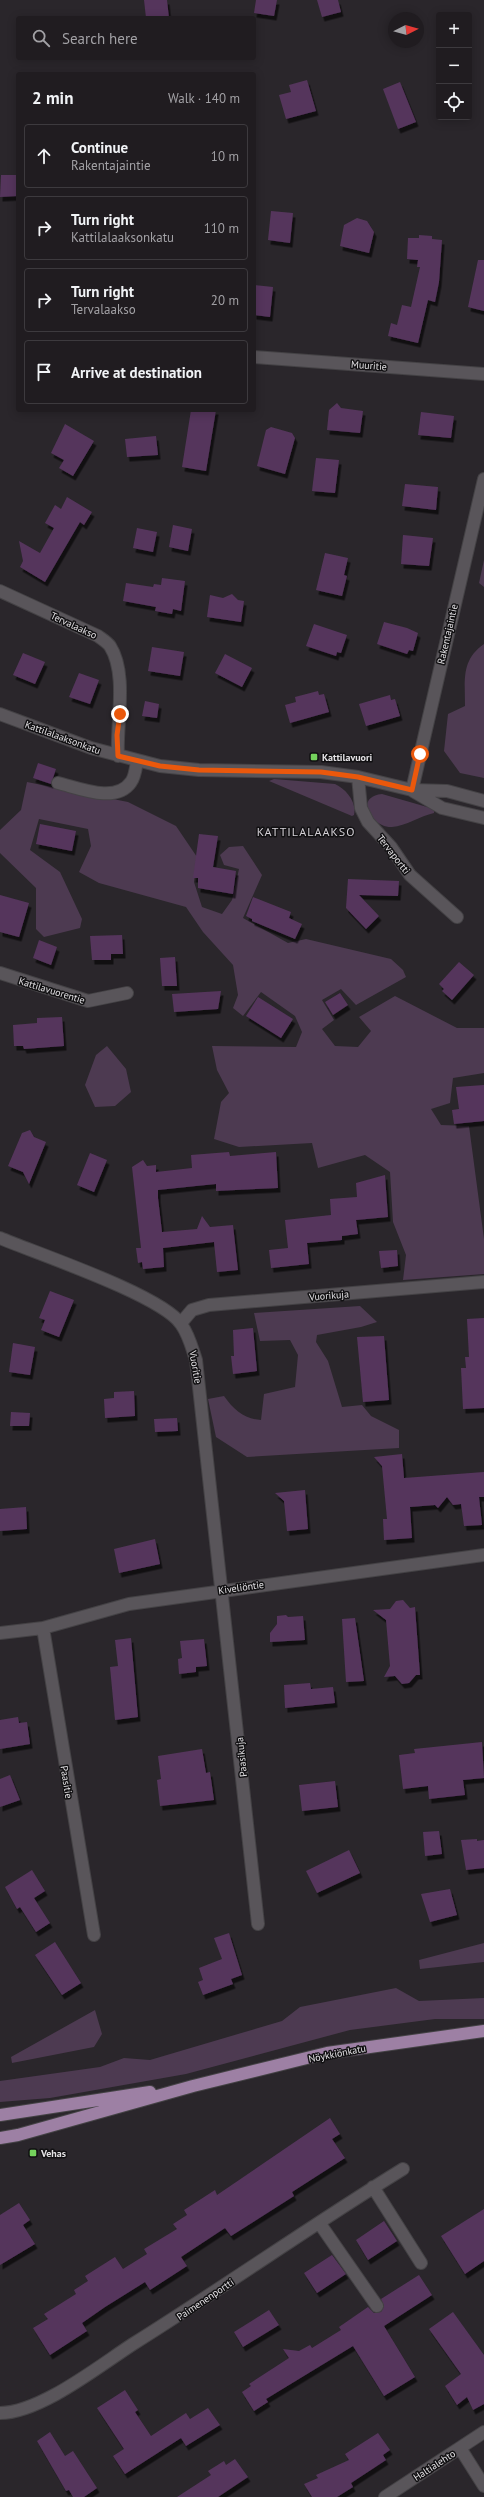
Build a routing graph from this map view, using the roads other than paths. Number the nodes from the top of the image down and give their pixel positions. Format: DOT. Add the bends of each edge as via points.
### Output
graph roads {
  1 [pos="256,357"];
  2 [pos="484,374"];
  3 [pos="484,479"];
  4 [pos="0,591"];
  5 [pos="0,714"];
  6 [pos="118,756"];
  7 [pos="137,761"];
  8 [pos="358,777"];
  9 [pos="58,783"];
  10 [pos="412,790"];
  11 [pos="484,801"];
  12 [pos="484,818"];
  13 [pos="457,917"];
  14 [pos="0,974"];
  15 [pos="127,993"];
  16 [pos="0,1238"];
  17 [pos="484,1282"];
  18 [pos="181,1323"];
  19 [pos="484,1555"];
  20 [pos="223,1590"];
  21 [pos="43,1628"];
  22 [pos="0,1633"];
  23 [pos="258,1924"];
  24 [pos="94,1935"];
  25 [pos="484,2031"];
  26 [pos="193,2086"];
  27 [pos="0,2114"];
  28 [pos="0,2138"];
  29 [pos="403,2169"];
  30 [pos="373,2187"];
  31 [pos="320,2224"];
  32 [pos="421,2263"];
  33 [pos="377,2306"];
  34 [pos="0,2413"];
  35 [pos="484,2432"];
  36 [pos="460,2448"];
  37 [pos="484,2486"];
  38 [pos="385,2497"];
  1 -- 2 [label="street, Muuritie"];
  3 -- 10 [label="street, Rakentajaintie"];
  4 -- 6 [label="street, Tervalaakso" via="98,636 109,644 118,670"];
  5 -- 6 [label="street, Kattilalaaksonkatu"];
  6 -- 7 [label="street, Kattilalaaksonkatu"];
  7 -- 8 [label="street, Kattilalaaksonkatu" via="199,770 321,772"];
  7 -- 9 [label="street" via="132,781 124,788 108,794"];
  8 -- 10 [label="street, Kattilalaaksonkatu"];
  8 -- 13 [label="street, Tervaportti" via="361,808 368,822 410,875"];
  10 -- 11 [label="street, Kattilalaaksonkatu" via="447,791"];
  10 -- 12 [label="street, Kattilalaaksonkatu" via="442,808"];
  14 -- 15 [label="street, Kattilavuorentie" via="88,1001"];
  16 -- 18 [label="street, Vuoritie" via="151,1299"];
  17 -- 18 [label="street, Vuorikuja" via="208,1305 192,1310"];
  18 -- 20 [label="street, Vuoritie" via="196,1360"];
  19 -- 20 [label="street, Kiveliöntie"];
  20 -- 21 [label="street, Kiveliöntie" via="129,1604"];
  20 -- 23 [label="street, Paasikuja"];
  21 -- 22 [label="street, Kiveliöntie"];
  21 -- 24 [label="street, Paasitie"];
  25 -- 26 [label="main road, Nöykkiönkatu" via="327,2053"];
  26 -- 27 [label="main road, Nöykkiönkatu"];
  26 -- 28 [label="main road, Nöykkiönkatu" via="113,2110"];
  29 -- 30 [label="street, Paimenenportti"];
  30 -- 31 [label="street, Paimenenportti"];
  30 -- 32 [label="street"];
  31 -- 33 [label="street"];
  31 -- 34 [label="street, Paimenenportti" via="58,2392 19,2411"];
  35 -- 36 [label="street, Haltialehto"];
  36 -- 37 [label="street"];
  36 -- 38 [label="street, Haltialehto"];
}
